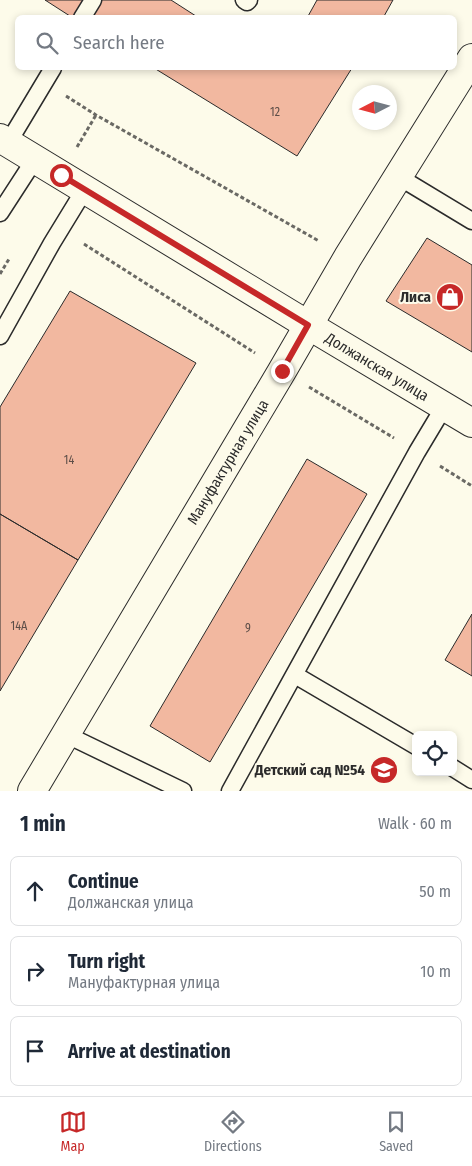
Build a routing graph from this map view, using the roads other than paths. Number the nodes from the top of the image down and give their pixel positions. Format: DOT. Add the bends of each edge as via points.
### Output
graph roads {
  1 [pos="93,0"];
  2 [pos="244,0"];
  3 [pos="248,0"];
  4 [pos="84,15"];
  5 [pos="472,58"];
  6 [pos="52,70"];
  7 [pos="4,140"];
  8 [pos="35,159"];
  9 [pos="399,176"];
  10 [pos="85,189"];
  11 [pos="0,213"];
  12 [pos="472,221"];
  13 [pos="308,325"];
  14 [pos="0,336"];
  15 [pos="444,407"];
  16 [pos="472,423"];
  17 [pos="295,675"];
  18 [pos="65,734"];
  19 [pos="412,744"];
  20 [pos="457,771"];
  21 [pos="472,780"];
  22 [pos="32,791"];
  23 [pos="183,791"];
  24 [pos="230,791"];
  1 -- 4 [label="lane"];
  2 -- 3 [label="lane"];
  5 -- 9 [label="street, Мануфактурная улица"];
  6 -- 7 [label="lane"];
  7 -- 8 [label="street, Должанская улица"];
  8 -- 10 [label="street, Должанская улица"];
  8 -- 11 [label="lane"];
  9 -- 12 [label="lane"];
  9 -- 13 [label="street, Мануфактурная улица"];
  10 -- 13 [label="street, Должанская улица"];
  10 -- 14 [label="lane"];
  13 -- 15 [label="street, Должанская улица"];
  13 -- 18 [label="street, Мануфактурная улица"];
  15 -- 16 [label="street, Должанская улица"];
  15 -- 17 [label="lane"];
  17 -- 19 [label="lane"];
  17 -- 24 [label="lane"];
  18 -- 22 [label="street, Мануфактурная улица"];
  18 -- 23 [label="lane"];
  20 -- 21 [label="lane"];
}
